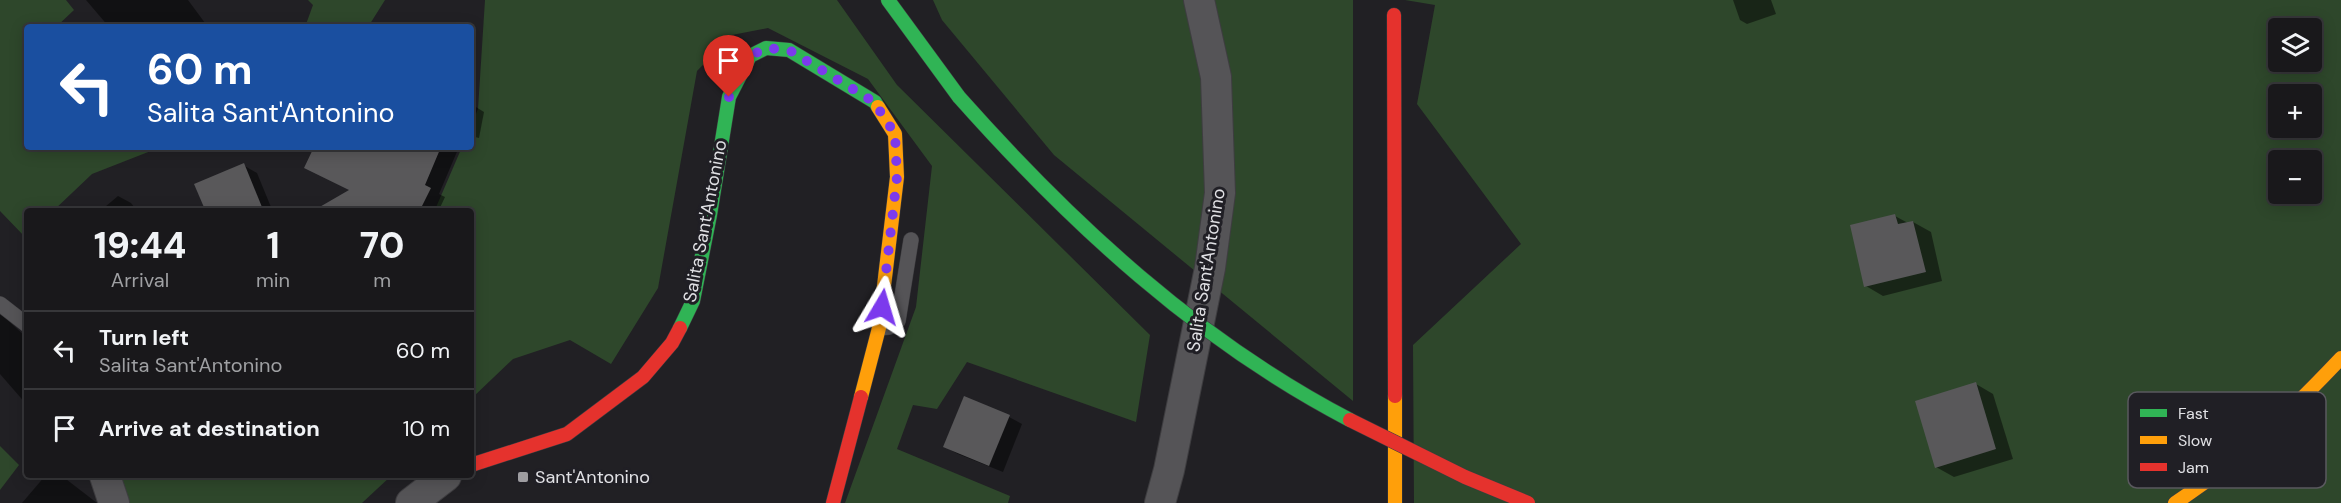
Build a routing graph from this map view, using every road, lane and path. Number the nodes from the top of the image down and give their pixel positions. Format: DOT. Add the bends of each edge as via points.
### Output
graph roads {
  1 [pos="888,0"];
  2 [pos="1199,0"];
  3 [pos="1394,15"];
  4 [pos="911,240"];
  5 [pos="0,304"];
  6 [pos="24,323"];
  7 [pos="879,328"];
  8 [pos="2341,358"];
  9 [pos="2309,392"];
  10 [pos="474,464"];
  11 [pos="106,478"];
  12 [pos="443,478"];
  13 [pos="2200,488"];
  14 [pos="114,503"];
  15 [pos="411,503"];
  16 [pos="833,503"];
  17 [pos="1160,503"];
  18 [pos="1395,503"];
  19 [pos="1528,503"];
  20 [pos="2175,503"];
  1 -- 19 [label="main road, bridge" via="959,97 1014,159 1134,273 1199,324 1338,414 1411,453"];
  2 -- 17 [label="street, Salita Sant'Antonino" via="1216,76 1221,194 1210,268"];
  3 -- 18 [label="main road"];
  4 -- 7 [label="lane" via="898,321"];
  5 -- 6 [label="lane"];
  7 -- 10 [label="main road, Salita Sant'Antonino" via="897,177 895,134 874,102 789,50 766,48 750,56 729,97 693,301 672,343 643,377 567,434"];
  7 -- 16 [label="main road, Salita Sant'Antonino"];
  8 -- 9 [label="main road"];
  11 -- 14 [label="street"];
  12 -- 15 [label="street"];
  13 -- 20 [label="main road"];
}
